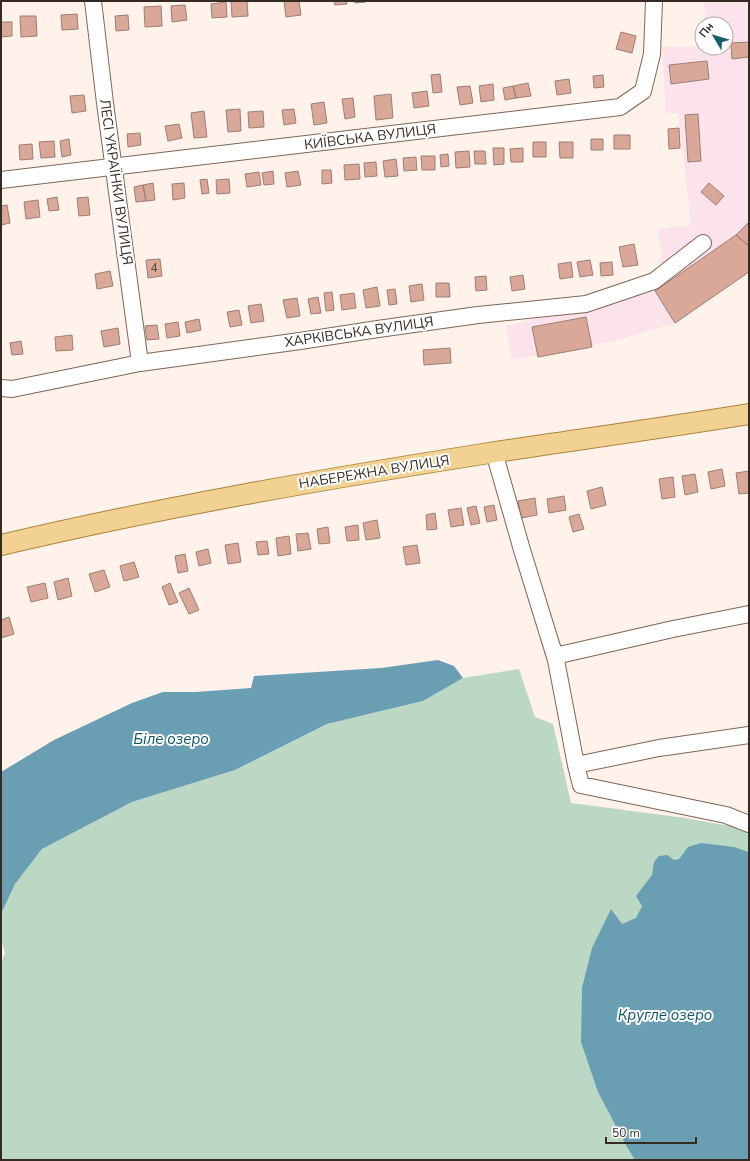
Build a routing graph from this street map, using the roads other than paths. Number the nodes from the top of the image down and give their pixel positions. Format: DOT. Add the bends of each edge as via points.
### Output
graph roads {
  1 [pos="93,1"];
  2 [pos="654,1"];
  3 [pos="113,166"];
  4 [pos="1,180"];
  5 [pos="703,243"];
  6 [pos="140,363"];
  7 [pos="1,388"];
  8 [pos="749,414"];
  9 [pos="494,452"];
  10 [pos="1,545"];
  11 [pos="749,614"];
  12 [pos="555,656"];
  13 [pos="749,734"];
  14 [pos="576,765"];
  15 [pos="749,824"];
  1 -- 3 [label="street, ЛЕСІ УКРАЇНКИ ВУЛИЦЯ"];
  2 -- 3 [label="street, КИЇВСЬКА ВУЛИЦЯ" via="652,54 643,91 620,108"];
  3 -- 4 [label="street, КИЇВСЬКА ВУЛИЦЯ"];
  3 -- 6 [label="street, ЛЕСІ УКРАЇНКИ ВУЛИЦЯ"];
  5 -- 6 [label="street, ХАРКІВСЬКА ВУЛИЦЯ" via="654,281 586,304 393,327"];
  6 -- 7 [label="street, ХАРКІВСЬКА ВУЛИЦЯ" via="12,389"];
  8 -- 9 [label="main road, НАБЕРЕЖНА ВУЛИЦЯ"];
  9 -- 10 [label="main road, НАБЕРЕЖНА ВУЛИЦЯ" via="268,490"];
  9 -- 12 [label="street"];
  11 -- 12 [label="street"];
  12 -- 14 [label="street"];
  13 -- 14 [label="street" via="659,748"];
  14 -- 15 [label="street" via="582,784 726,815"];
}
